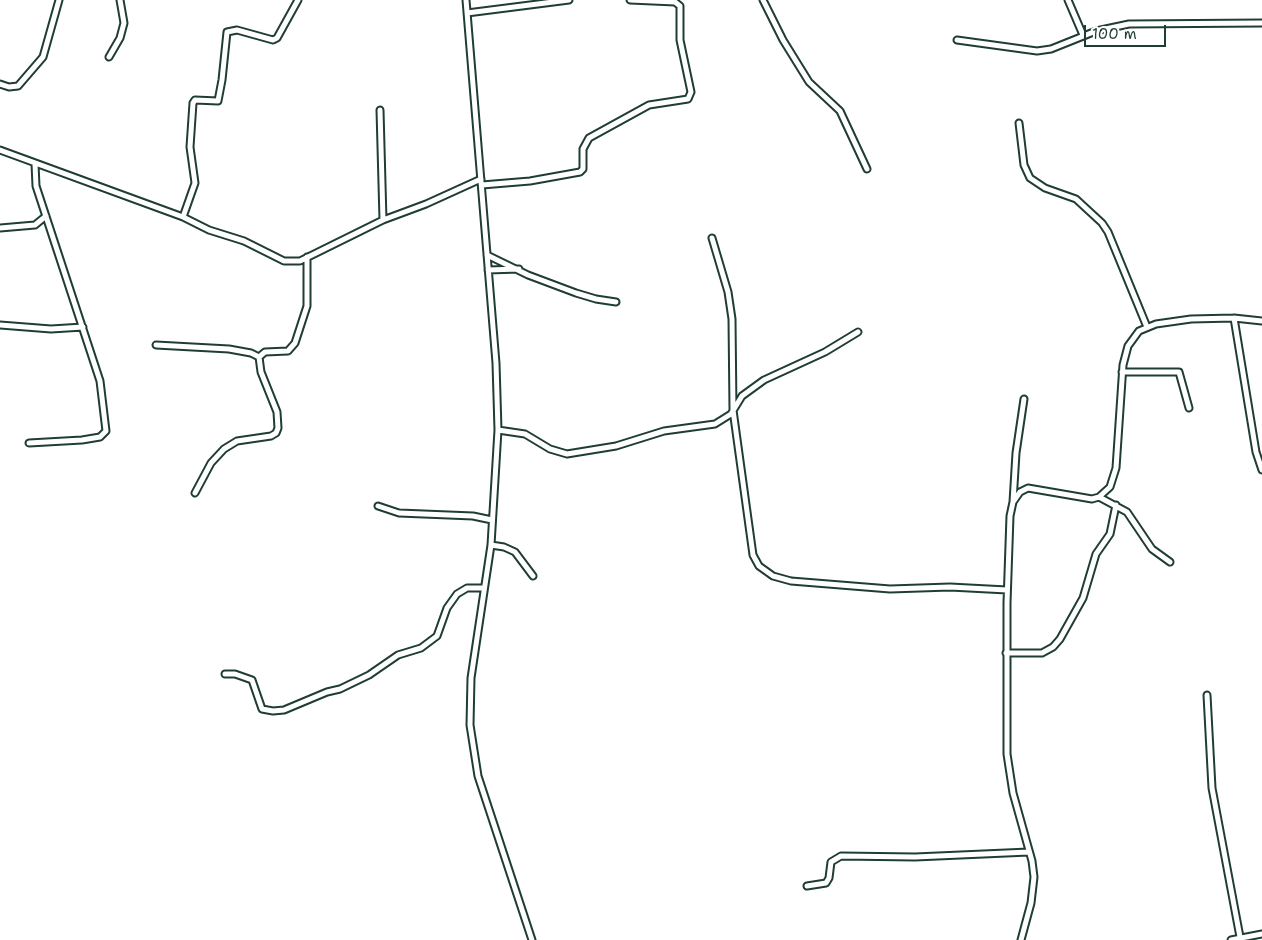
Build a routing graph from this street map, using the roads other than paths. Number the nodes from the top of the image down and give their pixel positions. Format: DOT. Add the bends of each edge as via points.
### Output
graph roads {
  1 [pos="59,0"];
  2 [pos="120,0"];
  3 [pos="298,0"];
  4 [pos="466,0"];
  5 [pos="569,0"];
  6 [pos="630,0"];
  7 [pos="763,0"];
  8 [pos="1068,0"];
  9 [pos="467,13"];
  10 [pos="1262,23"];
  11 [pos="1083,35"];
  12 [pos="956,40"];
  13 [pos="109,57"];
  14 [pos="0,84"];
  15 [pos="380,110"];
  16 [pos="1019,123"];
  17 [pos="0,150"];
  18 [pos="35,164"];
  19 [pos="867,168"];
  20 [pos="482,182"];
  21 [pos="46,216"];
  22 [pos="184,217"];
  23 [pos="383,220"];
  24 [pos="0,228"];
  25 [pos="712,238"];
  26 [pos="487,255"];
  27 [pos="307,257"];
  28 [pos="519,269"];
  29 [pos="488,270"];
  30 [pos="616,302"];
  31 [pos="1234,318"];
  32 [pos="1262,321"];
  33 [pos="0,325"];
  34 [pos="83,327"];
  35 [pos="1147,327"];
  36 [pos="858,332"];
  37 [pos="156,346"];
  38 [pos="259,357"];
  39 [pos="1122,372"];
  40 [pos="1024,399"];
  41 [pos="1189,408"];
  42 [pos="733,410"];
  43 [pos="498,430"];
  44 [pos="29,443"];
  45 [pos="1262,470"];
  46 [pos="195,493"];
  47 [pos="1099,496"];
  48 [pos="1013,502"];
  49 [pos="1116,505"];
  50 [pos="378,506"];
  51 [pos="492,520"];
  52 [pos="491,545"];
  53 [pos="1170,562"];
  54 [pos="533,576"];
  55 [pos="484,588"];
  56 [pos="1007,590"];
  57 [pos="1006,652"];
  58 [pos="225,674"];
  59 [pos="1207,695"];
  60 [pos="1029,852"];
  61 [pos="807,886"];
  62 [pos="1262,934"];
  63 [pos="1240,937"];
  64 [pos="532,940"];
  65 [pos="1022,940"];
  66 [pos="1231,940"];
  1 -- 14 [label="street" via="43,57 18,86"];
  2 -- 13 [label="street" via="124,23"];
  3 -- 22 [label="street" via="273,40 237,30 227,32 218,101 195,100 193,103 190,147 195,183"];
  4 -- 9 [label="street"];
  5 -- 9 [label="street"];
  6 -- 20 [label="street" via="675,2 680,6 680,40 691,92 688,99 649,106 589,138 583,149 583,169 580,172 530,181"];
  7 -- 19 [label="street" via="809,82 840,111"];
  8 -- 11 [label="street"];
  9 -- 20 [label="street"];
  10 -- 11 [label="street" via="1152,22"];
  11 -- 12 [label="street" via="1051,49 1037,51"];
  15 -- 23 [label="street"];
  16 -- 35 [label="street" via="1024,166 1030,178 1045,188 1076,199 1102,223"];
  17 -- 18 [label="street"];
  18 -- 21 [label="street" via="36,186"];
  18 -- 22 [label="street"];
  20 -- 23 [label="street"];
  20 -- 26 [label="street"];
  21 -- 24 [label="street" via="35,225"];
  21 -- 34 [label="street"];
  22 -- 27 [label="street" via="284,261 300,261"];
  23 -- 27 [label="street"];
  25 -- 42 [label="street" via="728,292 732,319"];
  26 -- 28 [label="street"];
  26 -- 29 [label="street"];
  27 -- 38 [label="street" via="307,306 296,343 288,351 265,352"];
  28 -- 29 [label="street"];
  28 -- 30 [label="street" via="576,293"];
  29 -- 43 [label="street"];
  31 -- 32 [label="street"];
  31 -- 35 [label="street" via="1191,318"];
  31 -- 45 [label="street" via="1256,452"];
  33 -- 34 [label="street" via="51,329"];
  34 -- 44 [label="street" via="100,380 106,431 100,437 82,440"];
  35 -- 39 [label="street" via="1128,346"];
  36 -- 42 [label="street" via="825,352 764,380 742,396"];
  37 -- 38 [label="street" via="229,349"];
  38 -- 46 [label="street" via="261,372 277,412 276,433 236,441 224,449 211,463"];
  39 -- 41 [label="street" via="1180,372"];
  39 -- 47 [label="street" via="1114,478 1110,487"];
  40 -- 48 [label="street"];
  42 -- 43 [label="street" via="722,422 715,424 664,431 616,446 567,454 550,449 525,434"];
  42 -- 56 [label="street" via="753,555 766,572 791,581 890,589 950,587"];
  43 -- 51 [label="street"];
  47 -- 48 [label="street" via="1084,499 1028,488 1020,492"];
  47 -- 49 [label="street"];
  48 -- 56 [label="street"];
  49 -- 53 [label="street" via="1126,512 1152,550"];
  49 -- 57 [label="street" via="1110,534 1096,554 1083,598 1060,639 1053,648 1042,653"];
  50 -- 51 [label="street" via="399,513 473,516"];
  51 -- 52 [label="street"];
  52 -- 54 [label="street" via="504,546 515,552"];
  52 -- 55 [label="street"];
  55 -- 58 [label="street" via="467,588 457,594 447,608 437,636 421,648 398,655 369,675 340,689 284,710 262,709 252,680"];
  55 -- 64 [label="street" via="470,698 473,757"];
  56 -- 57 [label="street"];
  57 -- 60 [label="street" via="1007,754 1013,793"];
  59 -- 63 [label="street" via="1212,788"];
  60 -- 61 [label="street" via="915,858 841,856 831,862 826,883"];
  60 -- 65 [label="street" via="1034,890"];
  62 -- 63 [label="street"];
  63 -- 66 [label="street"];
}
